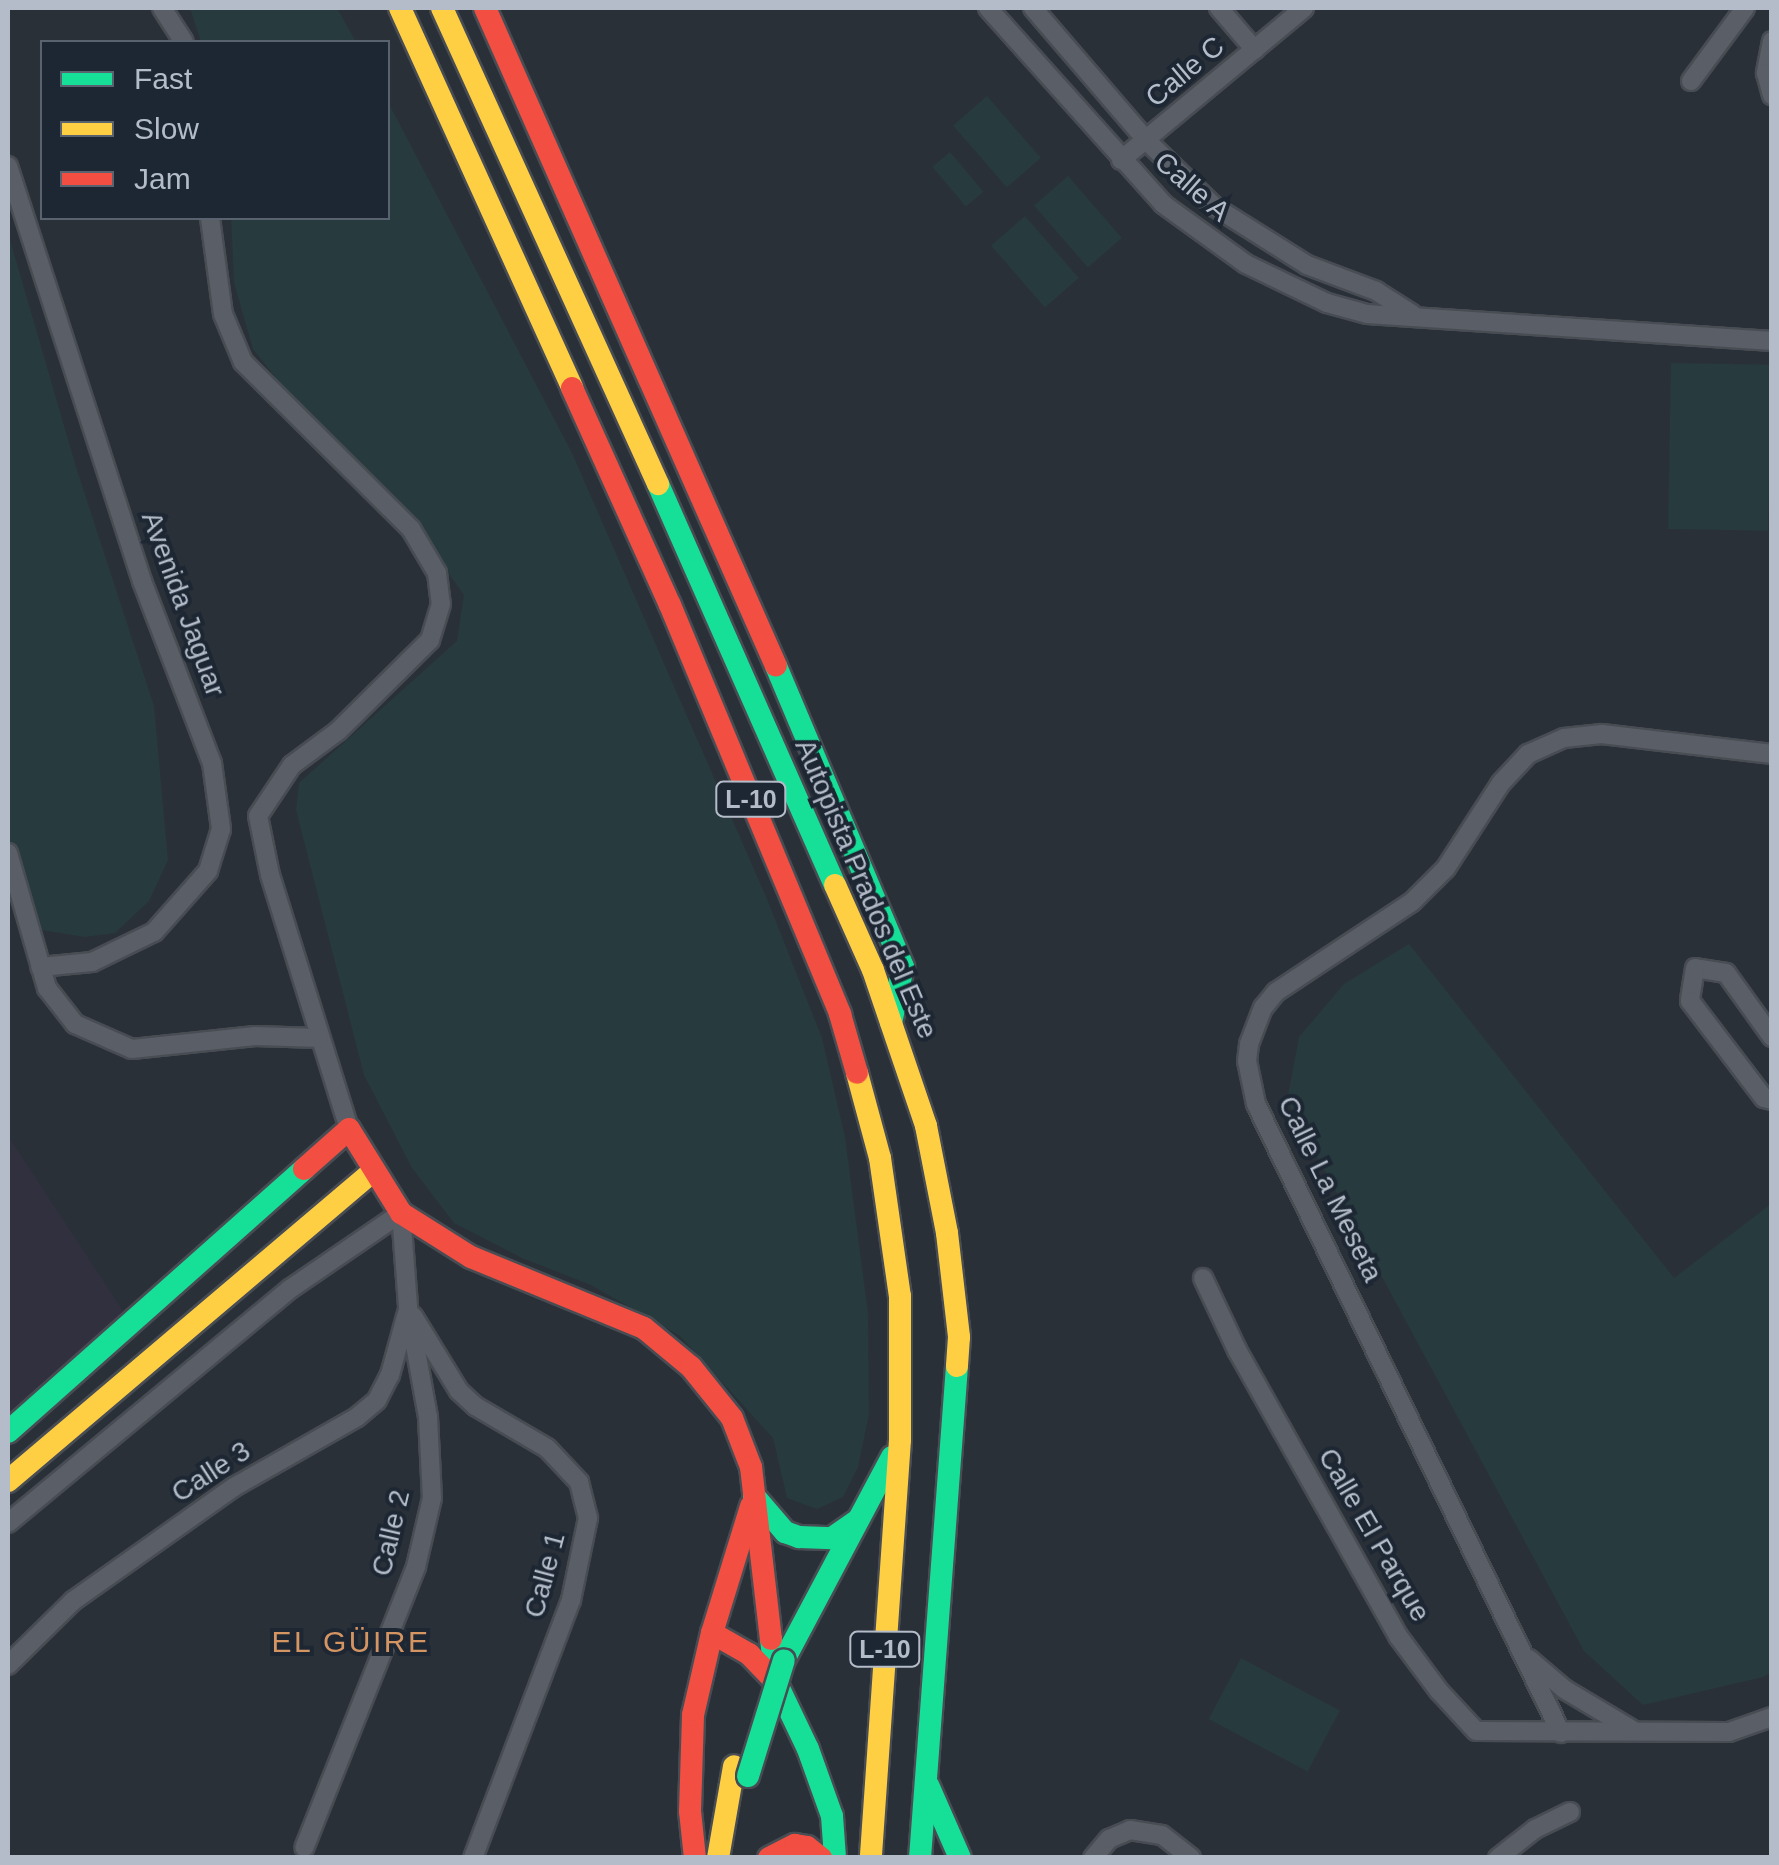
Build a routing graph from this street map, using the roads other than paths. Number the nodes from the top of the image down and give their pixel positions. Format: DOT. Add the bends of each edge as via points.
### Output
graph roads {
  1 [pos="162,8"];
  2 [pos="400,8"];
  3 [pos="442,8"];
  4 [pos="485,8"];
  5 [pos="510,8"];
  6 [pos="988,8"];
  7 [pos="1033,8"];
  8 [pos="1219,8"];
  9 [pos="1304,8"];
  10 [pos="1745,8"];
  11 [pos="183,40"];
  12 [pos="1772,41"];
  13 [pos="1255,50"];
  14 [pos="510,56"];
  15 [pos="1691,81"];
  16 [pos="1772,95"];
  17 [pos="1146,140"];
  18 [pos="1121,160"];
  19 [pos="8,166"];
  20 [pos="210,220"];
  21 [pos="1417,317"];
  22 [pos="1772,340"];
  23 [pos="1772,754"];
  24 [pos="8,853"];
  25 [pos="40,967"];
  26 [pos="890,1022"];
  27 [pos="1772,1037"];
  28 [pos="319,1038"];
  29 [pos="1772,1100"];
  30 [pos="349,1129"];
  31 [pos="372,1172"];
  32 [pos="402,1213"];
  33 [pos="1203,1278"];
  34 [pos="408,1307"];
  35 [pos="8,1432"];
  36 [pos="900,1440"];
  37 [pos="8,1481"];
  38 [pos="754,1496"];
  39 [pos="861,1517"];
  40 [pos="8,1522"];
  41 [pos="712,1633"];
  42 [pos="1523,1654"];
  43 [pos="8,1665"];
  44 [pos="780,1671"];
  45 [pos="1772,1718"];
  46 [pos="1632,1729"];
  47 [pos="1561,1733"];
  48 [pos="926,1780"];
  49 [pos="1570,1812"];
  50 [pos="304,1848"];
  51 [pos="473,1858"];
  52 [pos="695,1858"];
  53 [pos="718,1858"];
  54 [pos="738,1858"];
  55 [pos="768,1858"];
  56 [pos="820,1858"];
  57 [pos="835,1858"];
  58 [pos="871,1858"];
  59 [pos="920,1858"];
  60 [pos="960,1858"];
  61 [pos="1094,1858"];
  62 [pos="1192,1858"];
  63 [pos="1498,1858"];
  1 -- 11 [label="street"];
  2 -- 36 [label="main road, L-10" via="670,605 840,1014 880,1158 892,1229 900,1296"];
  3 -- 26 [label="main road, Autopista Prados del Este / L-10" via="846,909"];
  4 -- 14 [label="main road"];
  5 -- 14 [label="main road"];
  6 -- 18 [label="street, Calle A"];
  7 -- 17 [label="street, Calle A"];
  8 -- 13 [label="street"];
  9 -- 13 [label="street, Calle C"];
  10 -- 15 [label="street"];
  12 -- 16 [label="street" via="1766,73"];
  13 -- 17 [label="street, Calle C"];
  14 -- 26 [label="main road, L-10" via="903,967"];
  17 -- 18 [label="street, Calle C"];
  17 -- 21 [label="street, Calle A" via="1187,184 1245,228"];
  18 -- 21 [label="street, Calle A" via="1189,227 1280,282 1367,314"];
  19 -- 25 [label="street, Avenida Jaguar" via="142,581 212,763 222,829 208,871 154,932 92,962"];
  20 -- 28 [label="street" via="223,314 243,362 411,529 437,572 441,604 430,640 338,731 292,765 258,816"];
  21 -- 22 [label="street, Calle A"];
  23 -- 42 [label="street, Calle La Meseta" via="1602,734 1564,738 1528,754 1446,868 1412,902 1276,992 1262,1008 1249,1044 1256,1104"];
  24 -- 25 [label="street"];
  25 -- 28 [label="street" via="47,988 75,1024 132,1049 256,1036"];
  26 -- 48 [label="main road, Autopista Prados del Este / L-10" via="926,1126 959,1337"];
  27 -- 29 [label="street" via="1726,973 1695,968 1690,1000"];
  28 -- 30 [label="street"];
  30 -- 31 [label="main road"];
  30 -- 35 [label="main road"];
  31 -- 32 [label="main road"];
  31 -- 37 [label="main road"];
  32 -- 34 [label="street, Calle 2"];
  32 -- 38 [label="main road" via="471,1257 620,1317 664,1343 714,1390 732,1418"];
  32 -- 40 [label="street" via="290,1289"];
  33 -- 47 [label="street, Calle El Parque" via="1398,1636 1438,1691 1476,1731"];
  34 -- 43 [label="street, Calle 3" via="377,1400 234,1486 73,1601"];
  34 -- 50 [label="street, Calle 2" via="428,1418 432,1498 416,1567"];
  34 -- 51 [label="street, Calle 1" via="460,1392 546,1448 580,1482 588,1518 572,1600"];
  36 -- 39 [label="main road"];
  36 -- 58 [label="main road, L-10"];
  38 -- 39 [label="main road" via="785,1532 809,1539 832,1538"];
  38 -- 41 [label="main road"];
  38 -- 44 [label="main road"];
  39 -- 44 [label="main road"];
  41 -- 44 [label="main road"];
  41 -- 52 [label="main road" via="690,1746"];
  42 -- 46 [label="street" via="1564,1689"];
  42 -- 47 [label="street, Calle La Meseta"];
  44 -- 53 [label="main road, bridge" via="764,1689 734,1766"];
  44 -- 54 [label="main road, bridge" via="748,1776"];
  44 -- 57 [label="main road" via="832,1816"];
  45 -- 46 [label="street, Calle El Parque" via="1729,1732"];
  46 -- 47 [label="street, Calle El Parque"];
  48 -- 59 [label="main road, Autopista Prados del Este / L-10"];
  48 -- 60 [label="main road, L-10"];
  49 -- 63 [label="street"];
  55 -- 56 [label="main road" via="795,1845 808,1846"];
  61 -- 62 [label="street" via="1109,1839 1130,1830 1162,1835"];
}
